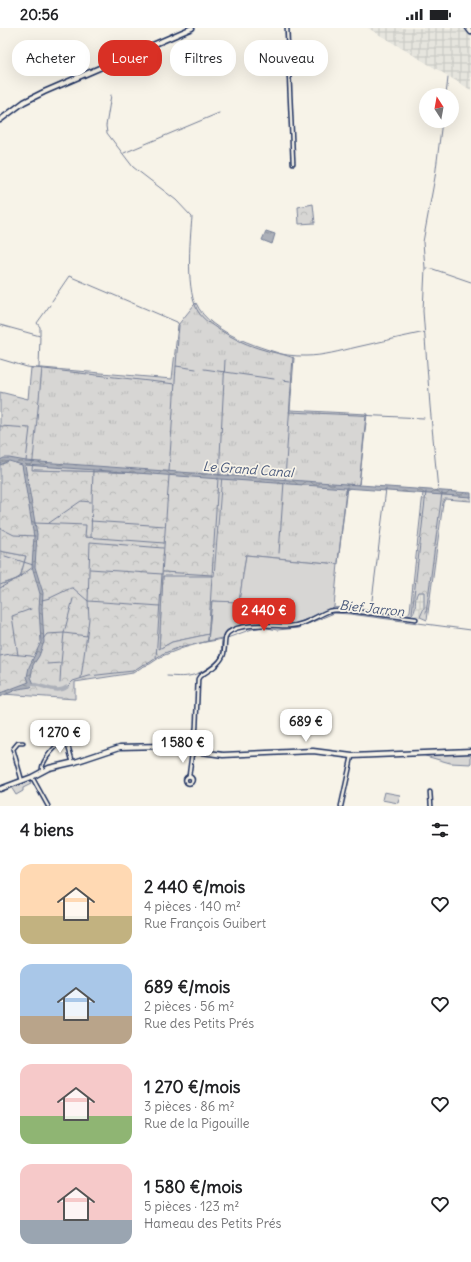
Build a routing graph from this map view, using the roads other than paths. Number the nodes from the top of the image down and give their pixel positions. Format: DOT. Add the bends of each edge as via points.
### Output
graph roads {
  1 [pos="192,28"];
  2 [pos="286,28"];
  3 [pos="468,28"];
  4 [pos="471,32"];
  5 [pos="0,120"];
  6 [pos="293,163"];
  7 [pos="416,619"];
  8 [pos="22,743"];
  9 [pos="192,751"];
  10 [pos="471,751"];
  11 [pos="352,756"];
  12 [pos="73,763"];
  13 [pos="42,771"];
  14 [pos="189,776"];
  15 [pos="32,777"];
  16 [pos="22,781"];
  17 [pos="0,789"];
  18 [pos="430,792"];
  19 [pos="48,806"];
  20 [pos="341,806"];
  21 [pos="431,806"];
  1 -- 5 [label="street" via="44,92 24,102"];
  2 -- 6 [label="street"];
  3 -- 4 [label="street"];
  7 -- 9 [label="street" via="335,610 297,625 254,625 230,631 226,637 221,660 198,679"];
  8 -- 16 [label="street" via="18,743 13,749"];
  9 -- 11 [label="street" via="223,755 313,751"];
  9 -- 12 [label="street" via="162,746 120,747"];
  9 -- 14 [label="street"];
  10 -- 11 [label="street"];
  11 -- 20 [label="street"];
  12 -- 13 [label="street"];
  12 -- 13 [label="street" via="66,739 45,761"];
  13 -- 15 [label="street"];
  15 -- 16 [label="street"];
  15 -- 19 [label="street"];
  16 -- 17 [label="street"];
  18 -- 21 [label="street"];
}
